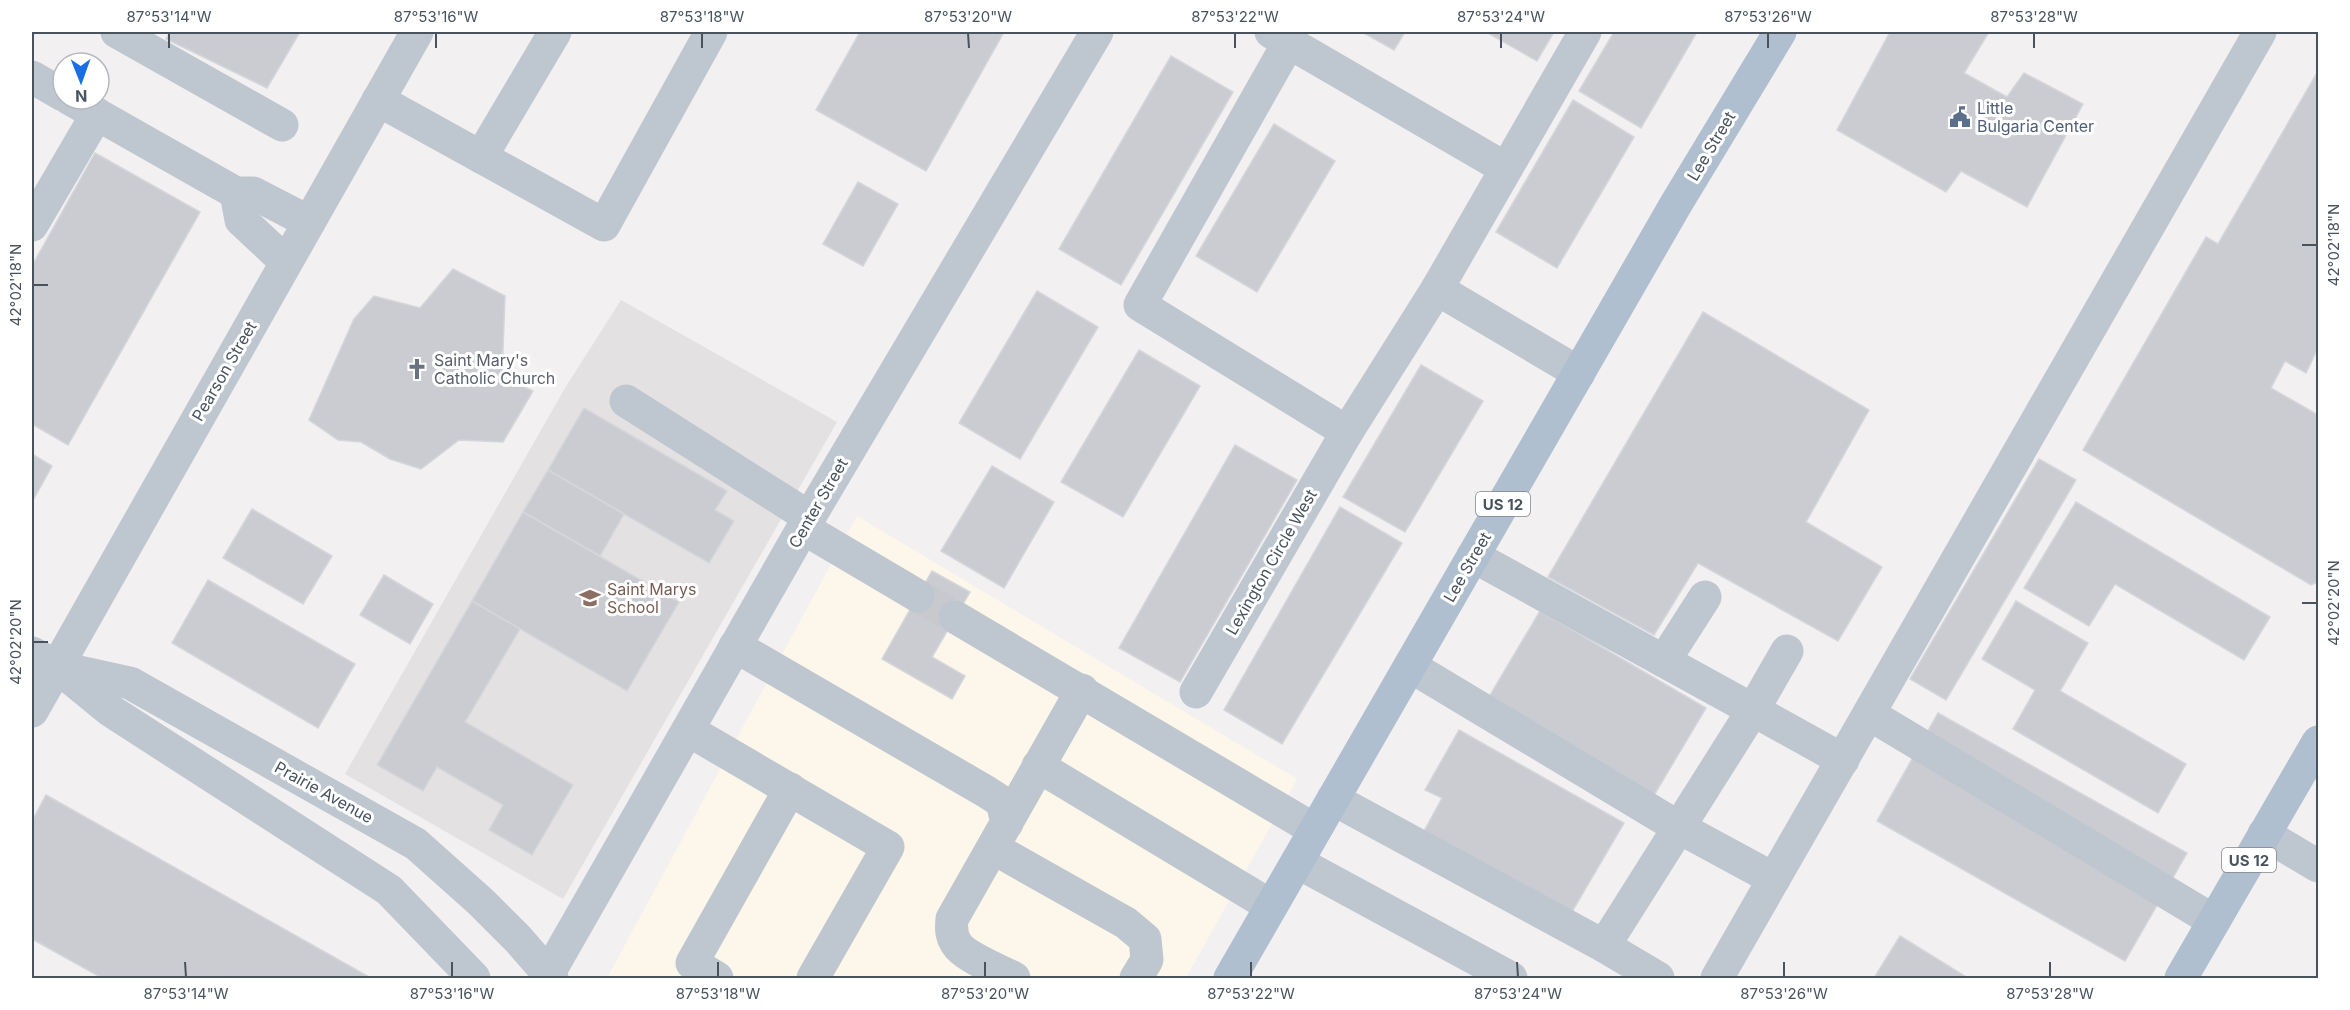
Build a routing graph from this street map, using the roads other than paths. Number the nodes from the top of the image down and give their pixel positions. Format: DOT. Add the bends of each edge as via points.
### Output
graph roads {
  1 [pos="117,32"];
  2 [pos="417,32"];
  3 [pos="555,32"];
  4 [pos="711,32"];
  5 [pos="1097,32"];
  6 [pos="1585,32"];
  7 [pos="1780,32"];
  8 [pos="2260,32"];
  9 [pos="1280,37"];
  10 [pos="32,77"];
  11 [pos="51,88"];
  12 [pos="378,100"];
  13 [pos="81,111"];
  14 [pos="92,111"];
  15 [pos="282,125"];
  16 [pos="481,157"];
  17 [pos="1505,168"];
  18 [pos="236,193"];
  19 [pos="309,222"];
  20 [pos="32,225"];
  21 [pos="286,262"];
  22 [pos="1437,289"];
  23 [pos="1579,373"];
  24 [pos="626,401"];
  25 [pos="1347,432"];
  26 [pos="806,523"];
  27 [pos="1473,556"];
  28 [pos="918,596"];
  29 [pos="1705,597"];
  30 [pos="955,617"];
  31 [pos="735,646"];
  32 [pos="1787,651"];
  33 [pos="44,660"];
  34 [pos="1664,661"];
  35 [pos="1410,666"];
  36 [pos="1082,690"];
  37 [pos="1196,692"];
  38 [pos="1753,710"];
  39 [pos="32,711"];
  40 [pos="1869,714"];
  41 [pos="688,729"];
  42 [pos="2319,742"];
  43 [pos="1843,760"];
  44 [pos="1038,766"];
  45 [pos="790,789"];
  46 [pos="1333,799"];
  47 [pos="1678,827"];
  48 [pos="1315,830"];
  49 [pos="2264,834"];
  50 [pos="1000,836"];
  51 [pos="1297,862"];
  52 [pos="2319,866"];
  53 [pos="1774,879"];
  54 [pos="1271,906"];
  55 [pos="2214,921"];
  56 [pos="1604,946"];
  57 [pos="549,977"];
  58 [pos="474,978"];
  59 [pos="717,978"];
  60 [pos="813,978"];
  61 [pos="1014,978"];
  62 [pos="1136,978"];
  63 [pos="1230,978"];
  64 [pos="1511,978"];
  65 [pos="1658,978"];
  66 [pos="1718,978"];
  67 [pos="2181,978"];
  1 -- 15 [label="street"];
  2 -- 12 [label="street, Pearson Street"];
  3 -- 16 [label="street"];
  4 -- 16 [label="street" via="604,225"];
  5 -- 26 [label="street, Center Street"];
  6 -- 17 [label="street, Lexington Circle West"];
  7 -- 23 [label="main road, Lee Street / US 12"];
  8 -- 40 [label="street"];
  9 -- 17 [label="street"];
  9 -- 25 [label="street" via="1140,305"];
  10 -- 11 [label="street"];
  12 -- 16 [label="street"];
  12 -- 19 [label="street, Pearson Street"];
  13 -- 20 [label="street"];
  14 -- 18 [label="street"];
  17 -- 22 [label="street, Lexington Circle West"];
  18 -- 19 [label="street" via="253,193"];
  18 -- 21 [label="street" via="241,220"];
  19 -- 21 [label="street, Pearson Street"];
  21 -- 33 [label="street, Pearson Street"];
  22 -- 23 [label="street"];
  22 -- 25 [label="street, Lexington Circle West"];
  23 -- 27 [label="main road, Lee Street / US 12"];
  24 -- 26 [label="street"];
  25 -- 37 [label="street, Lexington Circle West"];
  26 -- 28 [label="street"];
  26 -- 31 [label="street, Center Street"];
  27 -- 34 [label="street"];
  27 -- 35 [label="main road, Lee Street / US 12"];
  29 -- 34 [label="street"];
  30 -- 36 [label="street"];
  31 -- 41 [label="street, Center Street"];
  31 -- 50 [label="street" via="1002,802"];
  32 -- 38 [label="street"];
  33 -- 39 [label="street, Pearson Street"];
  33 -- 57 [label="street, Prairie Avenue" via="130,683 416,844 481,902"];
  33 -- 58 [label="street" via="111,711 389,890"];
  34 -- 38 [label="street"];
  35 -- 46 [label="main road, Lee Street / US 12"];
  35 -- 47 [label="street"];
  36 -- 44 [label="street"];
  36 -- 48 [label="street"];
  38 -- 43 [label="street"];
  38 -- 47 [label="street"];
  40 -- 43 [label="street"];
  40 -- 55 [label="street"];
  41 -- 45 [label="street"];
  41 -- 57 [label="street, Center Street"];
  42 -- 49 [label="main road, US 12"];
  43 -- 53 [label="street"];
  44 -- 50 [label="street"];
  44 -- 54 [label="street"];
  45 -- 59 [label="street" via="692,963"];
  45 -- 60 [label="street" via="888,847"];
  46 -- 48 [label="main road, Lee Street / US 12"];
  46 -- 56 [label="street"];
  47 -- 53 [label="street"];
  47 -- 56 [label="street"];
  48 -- 51 [label="main road, Lee Street / US 12"];
  49 -- 52 [label="street"];
  49 -- 55 [label="main road, US 12"];
  50 -- 61 [label="street" via="952,919 951,932 957,945 968,954"];
  50 -- 62 [label="street" via="1145,939 1147,960"];
  51 -- 54 [label="main road, Lee Street / US 12"];
  51 -- 64 [label="street"];
  53 -- 66 [label="street"];
  54 -- 63 [label="main road, Lee Street / US 12"];
  55 -- 67 [label="main road, US 12"];
  56 -- 65 [label="street"];
}
